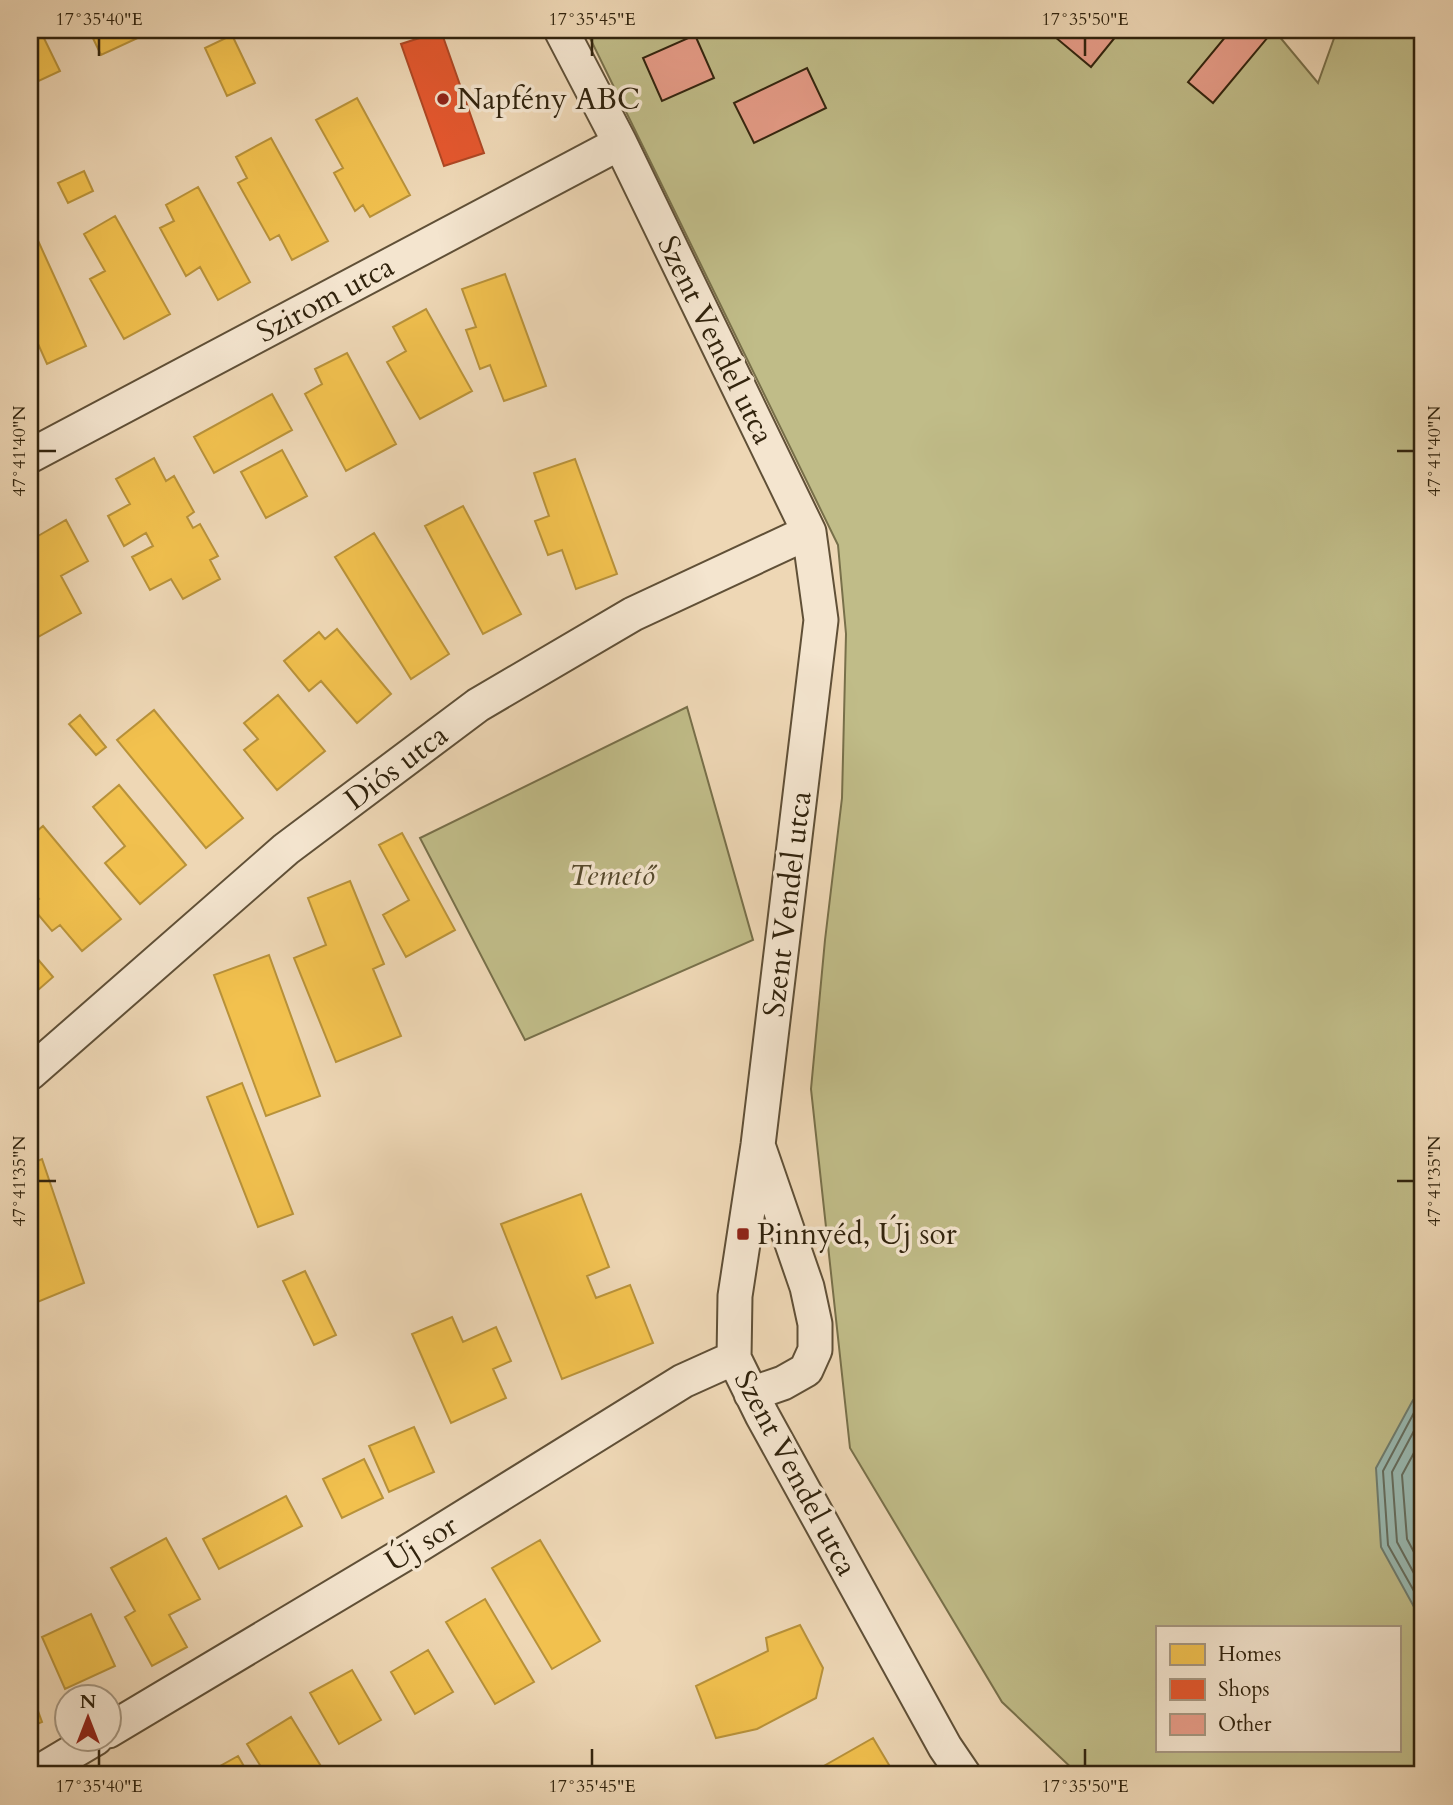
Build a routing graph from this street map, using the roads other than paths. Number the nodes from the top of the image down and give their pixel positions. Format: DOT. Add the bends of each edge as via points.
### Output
graph roads {
  1 [pos="561,30"];
  2 [pos="620,143"];
  3 [pos="30,456"];
  4 [pos="809,532"];
  5 [pos="30,1073"];
  6 [pos="758,1145"];
  7 [pos="734,1358"];
  8 [pos="751,1394"];
  9 [pos="122,1723"];
  10 [pos="73,1752"];
  11 [pos="34,1775"];
  12 [pos="964,1775"];
  1 -- 2 [label="street, Szent Vendel utca"];
  2 -- 3 [label="street, Szirom utca"];
  2 -- 4 [label="street, Szent Vendel utca"];
  4 -- 5 [label="street, Diós utca" via="634,614 478,705 286,849"];
  4 -- 6 [label="street, Szent Vendel utca" via="821,620"];
  6 -- 7 [label="street, Szent Vendel utca" via="735,1296"];
  6 -- 8 [label="street" via="807,1287 815,1350 806,1370"];
  7 -- 8 [label="street, Szent Vendel utca"];
  7 -- 9 [label="street, Új sor" via="683,1381"];
  8 -- 12 [label="street, Szent Vendel utca"];
  10 -- 11 [label="street"];
}
